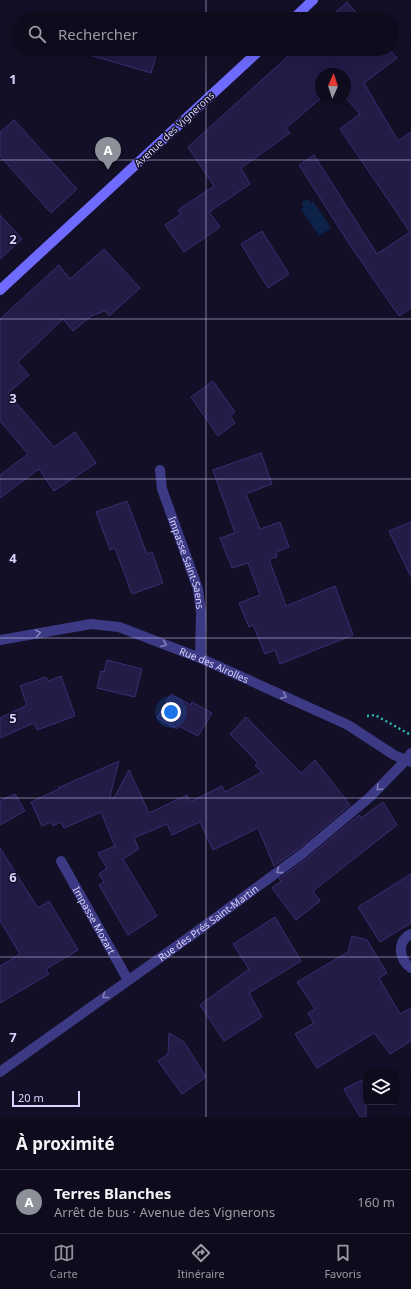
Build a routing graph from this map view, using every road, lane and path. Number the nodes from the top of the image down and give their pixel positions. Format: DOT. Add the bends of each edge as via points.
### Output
graph roads {
  1 [pos="309,1"];
  2 [pos="299,12"];
  3 [pos="252,56"];
  4 [pos="0,290"];
  5 [pos="160,470"];
  6 [pos="0,640"];
  7 [pos="200,658"];
  8 [pos="348,725"];
  9 [pos="411,735"];
  10 [pos="409,758"];
  11 [pos="61,861"];
  12 [pos="411,934"];
  13 [pos="411,968"];
  14 [pos="128,980"];
  15 [pos="0,1072"];
  1 -- 2 [label="main road"];
  3 -- 4 [label="main road, Avenue des Vignerons"];
  5 -- 7 [label="street, Impasse Saint-Saens" via="162,489 198,589 201,613"];
  6 -- 7 [label="street, Rue des Airolles, one-way" via="91,624 119,627"];
  7 -- 8 [label="street, Rue des Airolles, one-way"];
  8 -- 9 [label="path" via="362,717 375,715"];
  8 -- 10 [label="street, Rue des Airolles" via="394,755"];
  10 -- 14 [label="street, Rue des Prés Saint-Martin, one-way" via="370,797 302,854"];
  11 -- 14 [label="street, Impasse Mozart"];
  12 -- 13 [label="street" via="403,941 401,948 401,956"];
  14 -- 15 [label="street, Rue des Prés Saint-Martin, one-way"];
}
